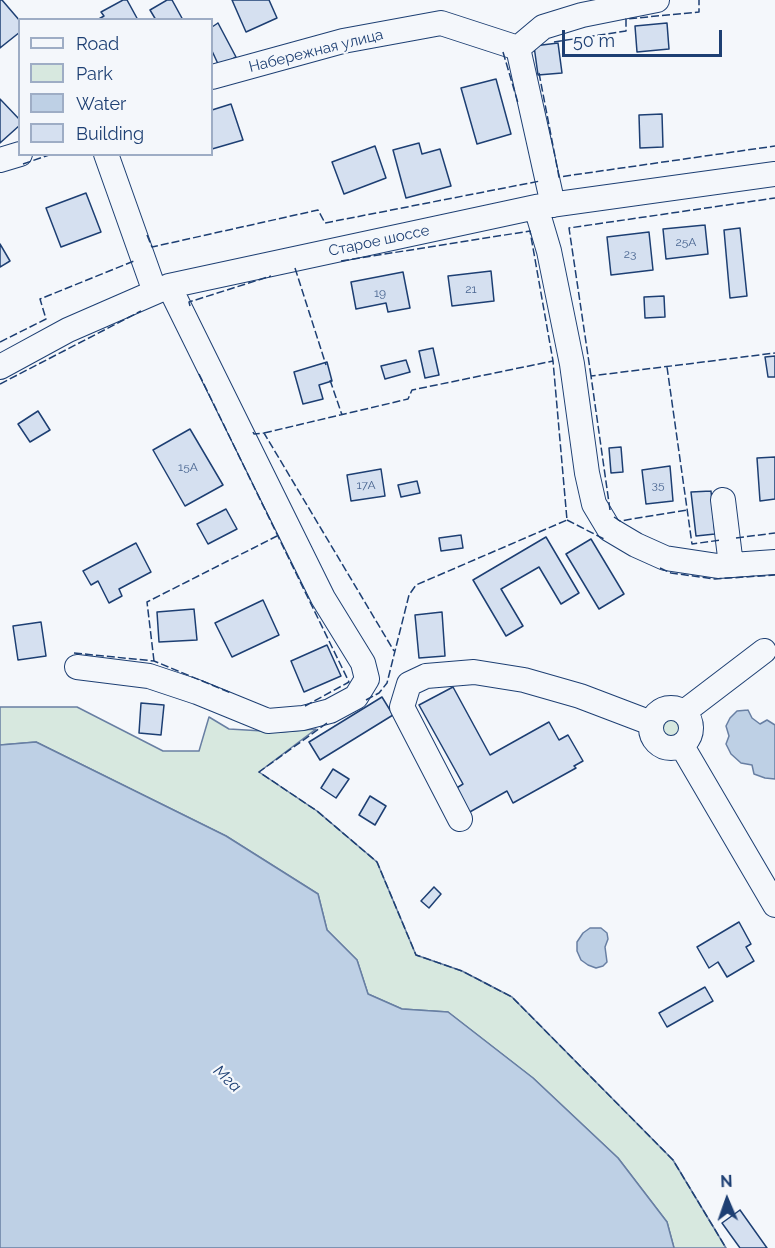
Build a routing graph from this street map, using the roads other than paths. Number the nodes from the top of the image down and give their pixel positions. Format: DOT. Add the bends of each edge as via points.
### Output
graph roads {
  1 [pos="657,0"];
  2 [pos="518,48"];
  3 [pos="213,77"];
  4 [pos="18,155"];
  5 [pos="107,156"];
  6 [pos="0,160"];
  7 [pos="775,174"];
  8 [pos="544,206"];
  9 [pos="162,289"];
  10 [pos="0,367"];
  11 [pos="723,500"];
  12 [pos="775,562"];
  13 [pos="731,565"];
  14 [pos="764,651"];
  15 [pos="77,667"];
  16 [pos="684,712"];
  17 [pos="651,723"];
  18 [pos="682,746"];
  19 [pos="460,819"];
  20 [pos="775,904"];
  1 -- 2 [label="street" via="543,27"];
  2 -- 3 [label="street, Набережная улица" via="441,23 343,41"];
  2 -- 8 [label="street"];
  4 -- 6 [label="street"];
  5 -- 9 [label="street"];
  7 -- 8 [label="street, Старое шоссе"];
  8 -- 9 [label="street, Старое шоссе"];
  8 -- 13 [label="street" via="594,504 609,529 665,558"];
  9 -- 10 [label="street, Старое шоссе" via="68,330"];
  9 -- 15 [label="street" via="323,598 363,663 367,679 356,697 330,711 268,721 149,676"];
  11 -- 13 [label="street"];
  12 -- 13 [label="street"];
  14 -- 16 [label="street"];
  16 -- 17 [label="street" via="668,708"];
  16 -- 18 [label="street" via="692,726 688,741"];
  17 -- 18 [label="street" via="653,739 659,745"];
  17 -- 19 [label="street" via="524,680 474,672 426,676 409,684 402,707"];
  18 -- 20 [label="street"];
}
